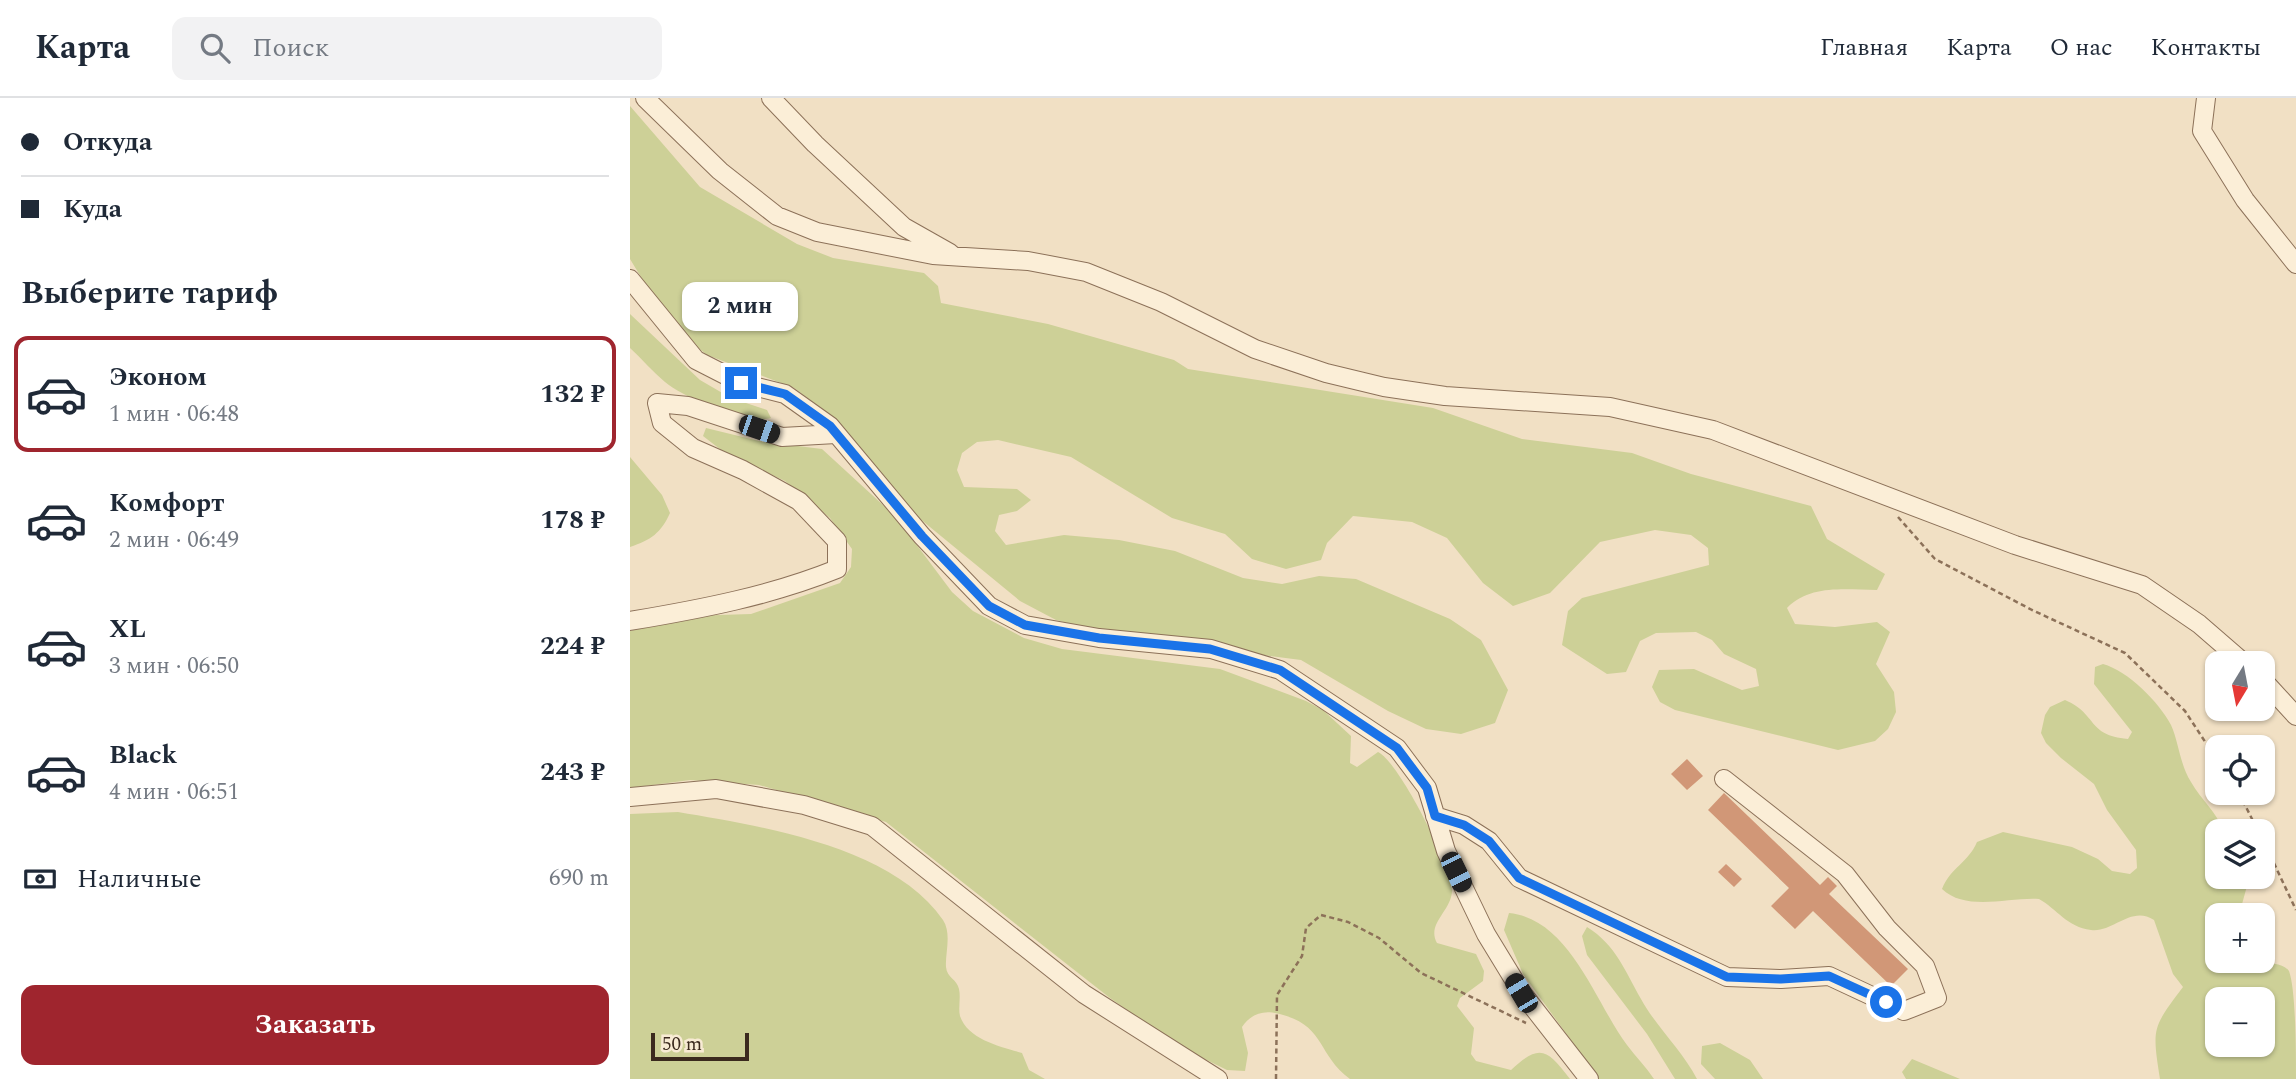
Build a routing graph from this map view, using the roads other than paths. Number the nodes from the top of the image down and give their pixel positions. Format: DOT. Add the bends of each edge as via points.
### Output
graph roads {
  1 [pos="645,98"];
  2 [pos="771,98"];
  3 [pos="2206,98"];
  4 [pos="955,257"];
  5 [pos="2296,264"];
  6 [pos="630,279"];
  7 [pos="836,434"];
  8 [pos="630,621"];
  9 [pos="2230,651"];
  10 [pos="2275,693"];
  11 [pos="2296,716"];
  12 [pos="1724,779"];
  13 [pos="630,797"];
  14 [pos="1435,816"];
  15 [pos="1218,1079"];
  16 [pos="1590,1079"];
  1 -- 4 [label="lane" via="720,171 777,216 855,242"];
  2 -- 4 [label="lane" via="904,228"];
  3 -- 5 [label="lane" via="2202,131 2245,200"];
  4 -- 9 [label="lane" via="1028,261 1086,272 1161,302 1255,349 1384,387 1445,396 1610,407 1713,430 2015,545 2142,585"];
  6 -- 7 [label="lane" via="696,360 741,383 785,394"];
  7 -- 8 [label="lane" via="782,437 688,405 657,403 662,423 692,448 799,500 837,541 837,569 716,607"];
  7 -- 14 [label="lane" via="922,536 989,606 1025,625 1210,649 1280,670 1397,748 1427,788"];
  10 -- 11 [label="lane"];
  12 -- 14 [label="lane" via="1845,874 1887,928 1925,966 1937,998 1905,1011 1829,976 1727,977 1519,878 1489,841 1464,825"];
  13 -- 15 [label="lane" via="716,789 804,805 872,827 1084,994"];
  14 -- 16 [label="lane" via="1446,851 1486,934 1521,993"];
}
